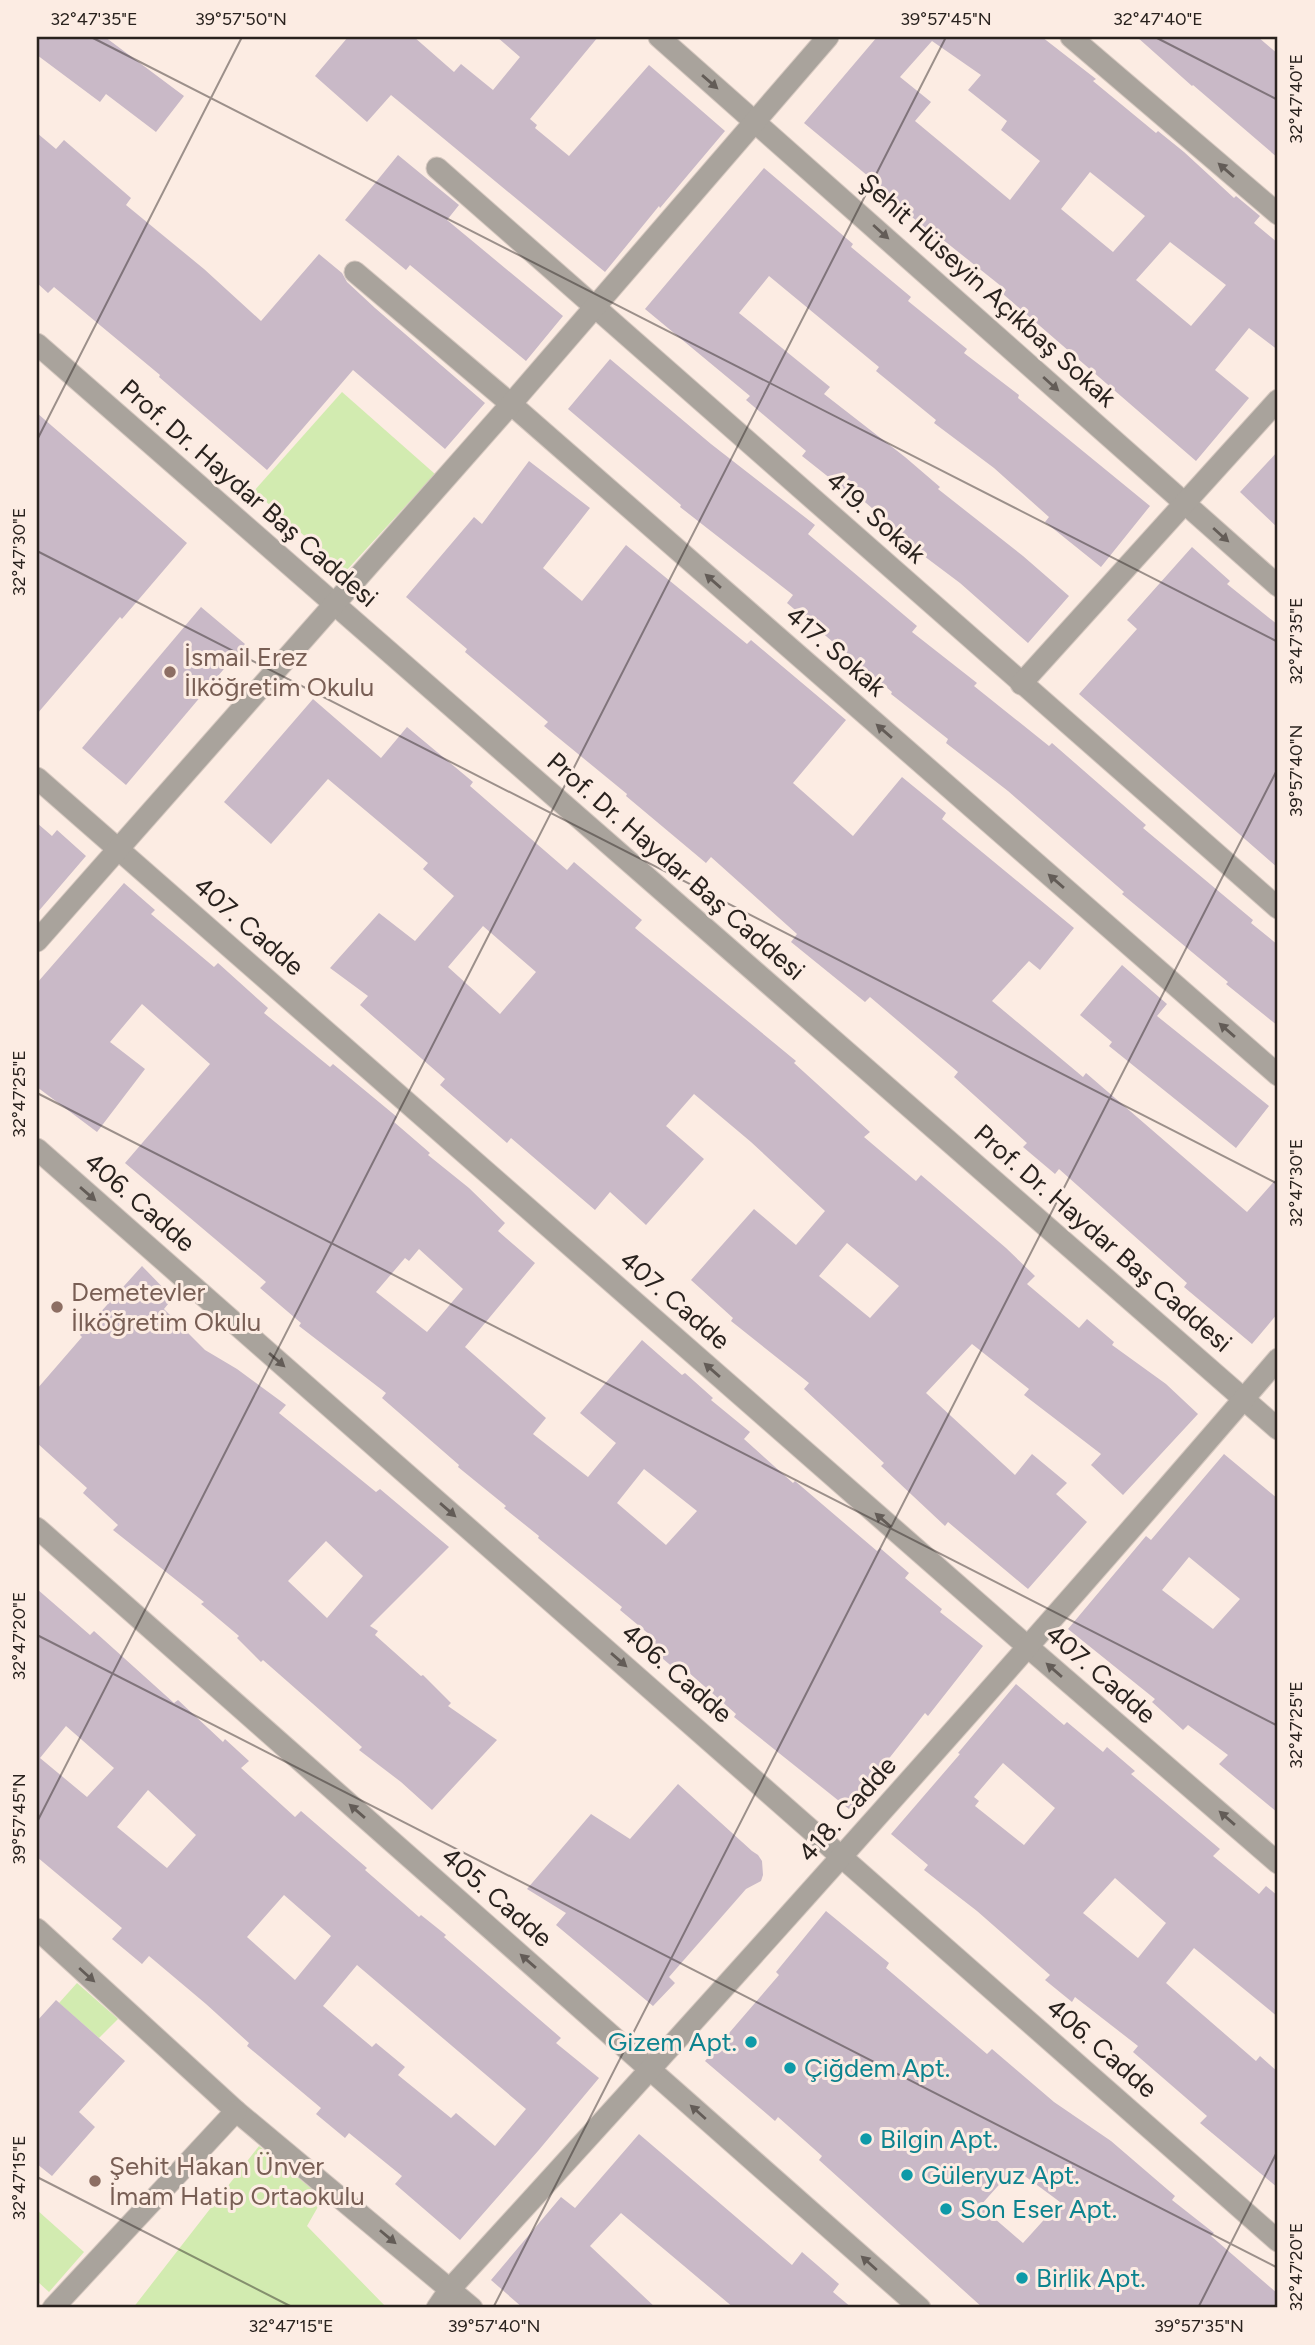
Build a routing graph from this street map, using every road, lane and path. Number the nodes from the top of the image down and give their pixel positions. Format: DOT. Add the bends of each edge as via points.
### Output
graph roads {
  1 [pos="659,37"];
  2 [pos="828,37"];
  3 [pos="1071,37"];
  4 [pos="755,121"];
  5 [pos="437,168"];
  6 [pos="1278,214"];
  7 [pos="355,272"];
  8 [pos="596,306"];
  9 [pos="37,344"];
  10 [pos="1278,400"];
  11 [pos="511,404"];
  12 [pos="1186,503"];
  13 [pos="1278,586"];
  14 [pos="334,605"];
  15 [pos="1021,684"];
  16 [pos="37,778"];
  17 [pos="118,849"];
  18 [pos="1278,908"];
  19 [pos="37,941"];
  20 [pos="1278,1075"];
  21 [pos="37,1149"];
  22 [pos="1278,1359"];
  23 [pos="1244,1399"];
  24 [pos="1278,1429"];
  25 [pos="37,1528"];
  26 [pos="1028,1647"];
  27 [pos="842,1856"];
  28 [pos="1278,1863"];
  29 [pos="39,1937"];
  30 [pos="651,2070"];
  31 [pos="236,2111"];
  32 [pos="1278,2241"];
  33 [pos="450,2289"];
  34 [pos="53,2308"];
  35 [pos="437,2308"];
  36 [pos="472,2308"];
  37 [pos="920,2308"];
  1 -- 4 [label="street, Şehit Hüseyin Açıkbaş Sokak, one-way"];
  2 -- 4 [label="street"];
  6 -- 3 [label="street, one-way"];
  4 -- 8 [label="street"];
  4 -- 12 [label="street, Şehit Hüseyin Açıkbaş Sokak, one-way"];
  5 -- 8 [label="street, 419. Sokak"];
  7 -- 11 [label="street, 417. Sokak"];
  8 -- 11 [label="street"];
  8 -- 15 [label="street, 419. Sokak"];
  9 -- 14 [label="street, Prof. Dr. Haydar Baş Caddesi"];
  10 -- 12 [label="street"];
  11 -- 14 [label="street"];
  20 -- 11 [label="street, 417. Sokak, one-way"];
  12 -- 13 [label="street, Şehit Hüseyin Açıkbaş Sokak, one-way"];
  12 -- 15 [label="street"];
  14 -- 17 [label="street"];
  14 -- 23 [label="street, Prof. Dr. Haydar Baş Caddesi"];
  15 -- 18 [label="street, 419. Sokak"];
  16 -- 17 [label="street, 407. Cadde"];
  17 -- 19 [label="street"];
  26 -- 17 [label="street, 407. Cadde, one-way"];
  21 -- 27 [label="street, 406. Cadde, one-way"];
  22 -- 23 [label="street, 418. Cadde"];
  23 -- 24 [label="street, Prof. Dr. Haydar Baş Caddesi"];
  23 -- 26 [label="street, 418. Cadde"];
  30 -- 25 [label="street, 405. Cadde, one-way"];
  26 -- 27 [label="street, 418. Cadde"];
  28 -- 26 [label="street, 407. Cadde, one-way"];
  27 -- 30 [label="street, 418. Cadde"];
  27 -- 32 [label="street, 406. Cadde"];
  29 -- 31 [label="street, one-way"];
  30 -- 33 [label="street, 418. Cadde"];
  37 -- 30 [label="street, 405. Cadde, one-way"];
  31 -- 33 [label="street, one-way"];
  31 -- 34 [label="street"];
  33 -- 35 [label="street, 418. Cadde"];
  33 -- 36 [label="street"];
}
